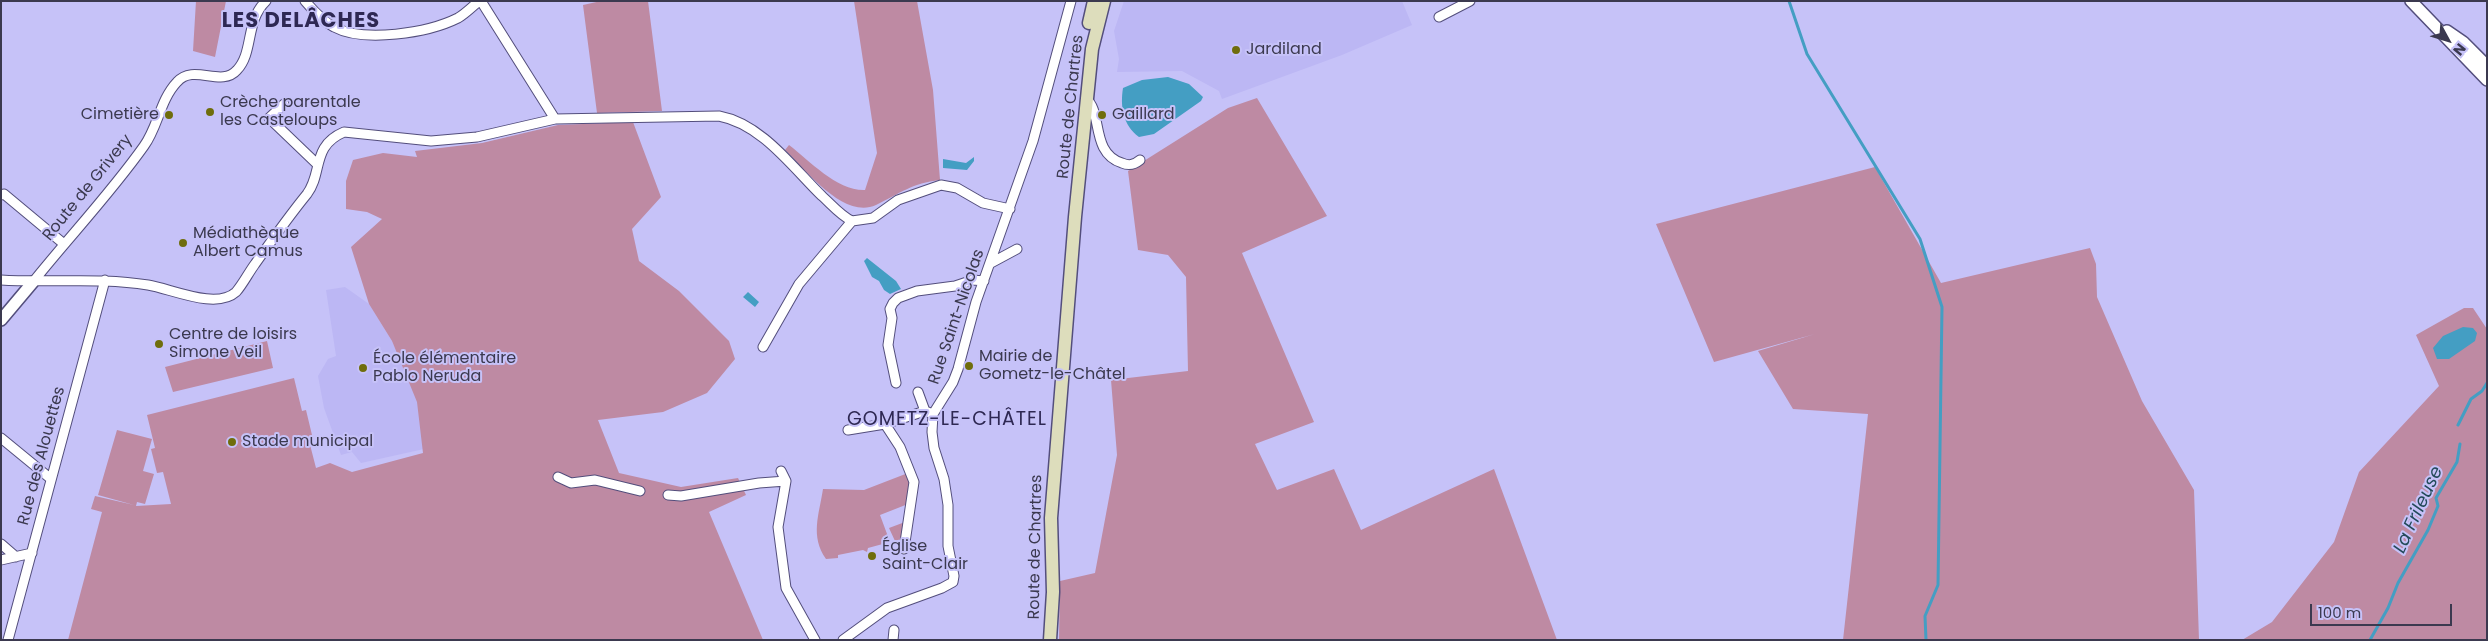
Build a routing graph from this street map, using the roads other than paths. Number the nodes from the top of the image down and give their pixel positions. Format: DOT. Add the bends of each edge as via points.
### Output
graph roads {
  1 [pos="266,1"];
  2 [pos="305,1"];
  3 [pos="480,1"];
  4 [pos="1071,1"];
  5 [pos="1094,1"];
  6 [pos="1104,1"];
  7 [pos="1470,1"];
  8 [pos="2411,1"];
  9 [pos="2421,1"];
  10 [pos="1439,17"];
  11 [pos="2487,66"];
  12 [pos="2487,80"];
  13 [pos="1085,99"];
  14 [pos="284,104"];
  15 [pos="555,119"];
  16 [pos="1140,160"];
  17 [pos="317,164"];
  18 [pos="1,195"];
  19 [pos="1010,209"];
  20 [pos="852,222"];
  21 [pos="64,244"];
  22 [pos="1017,248"];
  23 [pos="991,263"];
  24 [pos="1,280"];
  25 [pos="105,280"];
  26 [pos="984,281"];
  27 [pos="33,282"];
  28 [pos="1,320"];
  29 [pos="764,347"];
  30 [pos="896,383"];
  31 [pos="918,392"];
  32 [pos="929,412"];
  33 [pos="885,424"];
  34 [pos="848,430"];
  35 [pos="1,438"];
  36 [pos="782,471"];
  37 [pos="558,477"];
  38 [pos="52,479"];
  39 [pos="786,481"];
  40 [pos="640,491"];
  41 [pos="668,495"];
  42 [pos="1,544"];
  43 [pos="904,549"];
  44 [pos="32,553"];
  45 [pos="16,556"];
  46 [pos="1,560"];
  47 [pos="8,640"];
  48 [pos="816,640"];
  49 [pos="843,640"];
  50 [pos="1050,640"];
  1 -- 21 [label="street, Route de Grivery" via="254,15 238,69 220,77 191,74 176,83 146,144"];
  2 -- 3 [label="street" via="333,27 350,33 386,34 422,31 459,18"];
  3 -- 15 [label="street"];
  4 -- 19 [label="street, Rue Saint-Nicolas" via="1033,141"];
  5 -- 13 [label="main road, Route de Chartres" via="1086,42"];
  6 -- 13 [label="main road, Route de Chartres" via="1092,49"];
  7 -- 10 [label="street"];
  8 -- 12 [label="street"];
  9 -- 11 [label="street" via="2450,35 2463,42"];
  13 -- 16 [label="street" via="1105,151 1127,165 1134,165"];
  13 -- 50 [label="main road, Route de Chartres" via="1050,518 1053,592"];
  14 -- 17 [label="street" via="269,118"];
  15 -- 17 [label="street" via="477,136 431,141 344,132 333,137"];
  15 -- 20 [label="street" via="704,114 731,118 768,143"];
  17 -- 25 [label="street" via="310,189 235,292 221,299 202,298 149,285"];
  18 -- 21 [label="street" via="4,194"];
  19 -- 20 [label="street" via="983,203 957,188 941,185 898,200 873,218"];
  19 -- 23 [label="street, Rue Saint-Nicolas"];
  20 -- 29 [label="street" via="799,284"];
  21 -- 27 [label="street, Route de Grivery"];
  22 -- 23 [label="street"];
  23 -- 26 [label="street, Rue Saint-Nicolas"];
  24 -- 27 [label="street"];
  25 -- 27 [label="street"];
  25 -- 38 [label="street, Rue des Alouettes"];
  26 -- 30 [label="street" via="973,280 917,291 893,303 888,345"];
  26 -- 32 [label="street, Rue Saint-Nicolas" via="953,382"];
  27 -- 28 [label="street, Route de Grivery"];
  31 -- 32 [label="street"];
  32 -- 33 [label="street"];
  32 -- 49 [label="street" via="948,505 948,546 953,582 887,608"];
  33 -- 34 [label="street"];
  33 -- 43 [label="street" via="900,447 914,482"];
  35 -- 38 [label="street"];
  36 -- 39 [label="street"];
  37 -- 40 [label="street" via="571,483 595,480"];
  38 -- 44 [label="street, Rue des Alouettes"];
  39 -- 41 [label="street" via="681,496"];
  39 -- 48 [label="street" via="778,527 786,588"];
  42 -- 45 [label="street"];
  44 -- 45 [label="street"];
  44 -- 47 [label="street, Rue des Alouettes"];
  45 -- 46 [label="street"];
}
